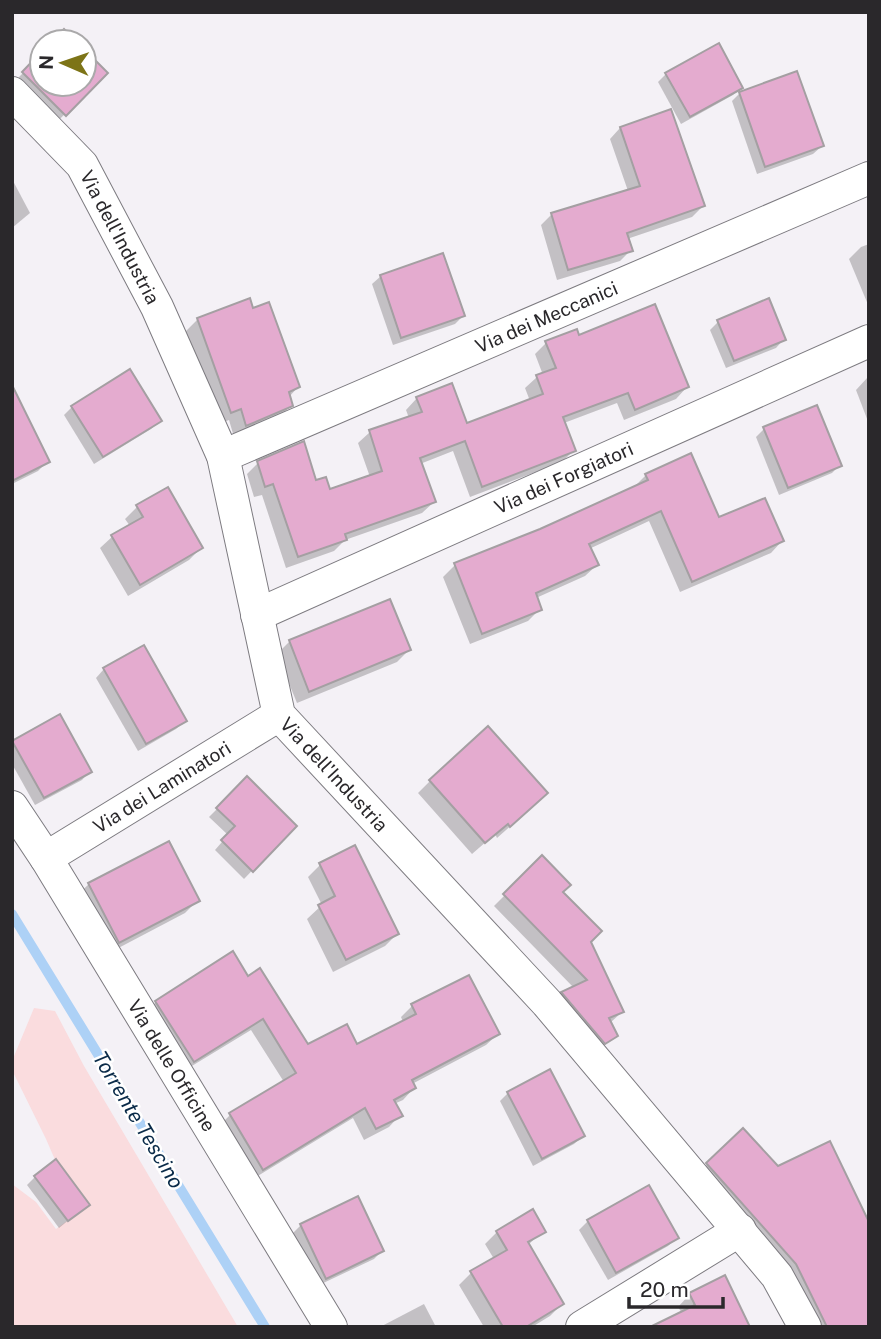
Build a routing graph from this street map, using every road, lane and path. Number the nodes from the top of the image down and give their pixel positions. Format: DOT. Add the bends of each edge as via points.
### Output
graph roads {
  1 [pos="12,93"];
  2 [pos="869,177"];
  3 [pos="869,341"];
  4 [pos="223,456"];
  5 [pos="257,615"];
  6 [pos="279,715"];
  7 [pos="12,807"];
  8 [pos="46,858"];
  9 [pos="740,1230"];
  10 [pos="331,1327"];
  11 [pos="583,1327"];
  12 [pos="805,1327"];
  1 -- 4 [label="street, Via dell'Industria" via="82,165 157,307"];
  2 -- 4 [label="street, Via dei Meccanici"];
  3 -- 5 [label="street, Via dei Forgiatori"];
  4 -- 5 [label="street, Via dell'Industria"];
  5 -- 6 [label="street, Via dell'Industria"];
  6 -- 8 [label="street, Via dei Laminatori"];
  6 -- 9 [label="street, Via dell'Industria" via="547,1003"];
  7 -- 8 [label="street, Via delle Officine"];
  8 -- 10 [label="street, Via delle Officine"];
  9 -- 11 [label="street"];
  9 -- 12 [label="street, Via dell'Industria" via="777,1276"];
}
